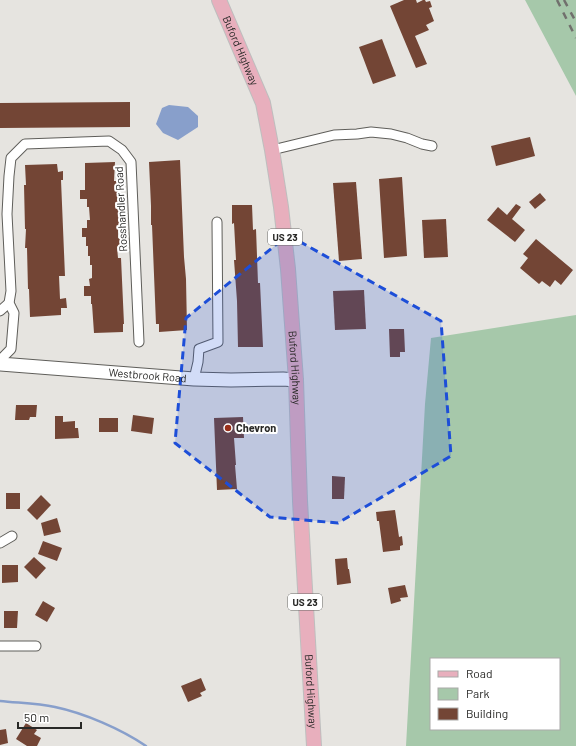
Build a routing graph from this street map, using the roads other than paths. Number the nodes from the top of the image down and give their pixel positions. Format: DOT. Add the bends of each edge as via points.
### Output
graph roads {
  1 [pos="219,0"];
  2 [pos="432,146"];
  3 [pos="272,150"];
  4 [pos="217,222"];
  5 [pos="9,303"];
  6 [pos="0,310"];
  7 [pos="139,342"];
  8 [pos="1,360"];
  9 [pos="194,379"];
  10 [pos="296,380"];
  11 [pos="12,536"];
  12 [pos="0,543"];
  13 [pos="0,646"];
  14 [pos="36,646"];
  15 [pos="314,746"];
  1 -- 3 [label="main road, Buford Highway / US 23" via="262,103"];
  2 -- 3 [label="street" via="407,138 371,132 334,135"];
  3 -- 10 [label="main road, Buford Highway / US 23" via="288,269"];
  4 -- 9 [label="street" via="218,342 199,349"];
  5 -- 6 [label="street"];
  5 -- 7 [label="street, Rosshandler Road" via="11,291 7,214 11,158 25,144 109,141 122,150 131,162"];
  5 -- 8 [label="street, Rosshandler Road" via="14,314 11,349"];
  8 -- 9 [label="street, Westbrook Road"];
  9 -- 10 [label="street, Westbrook Road"];
  10 -- 15 [label="main road, Buford Highway / US 23"];
  11 -- 12 [label="street"];
  13 -- 14 [label="street"];
}
